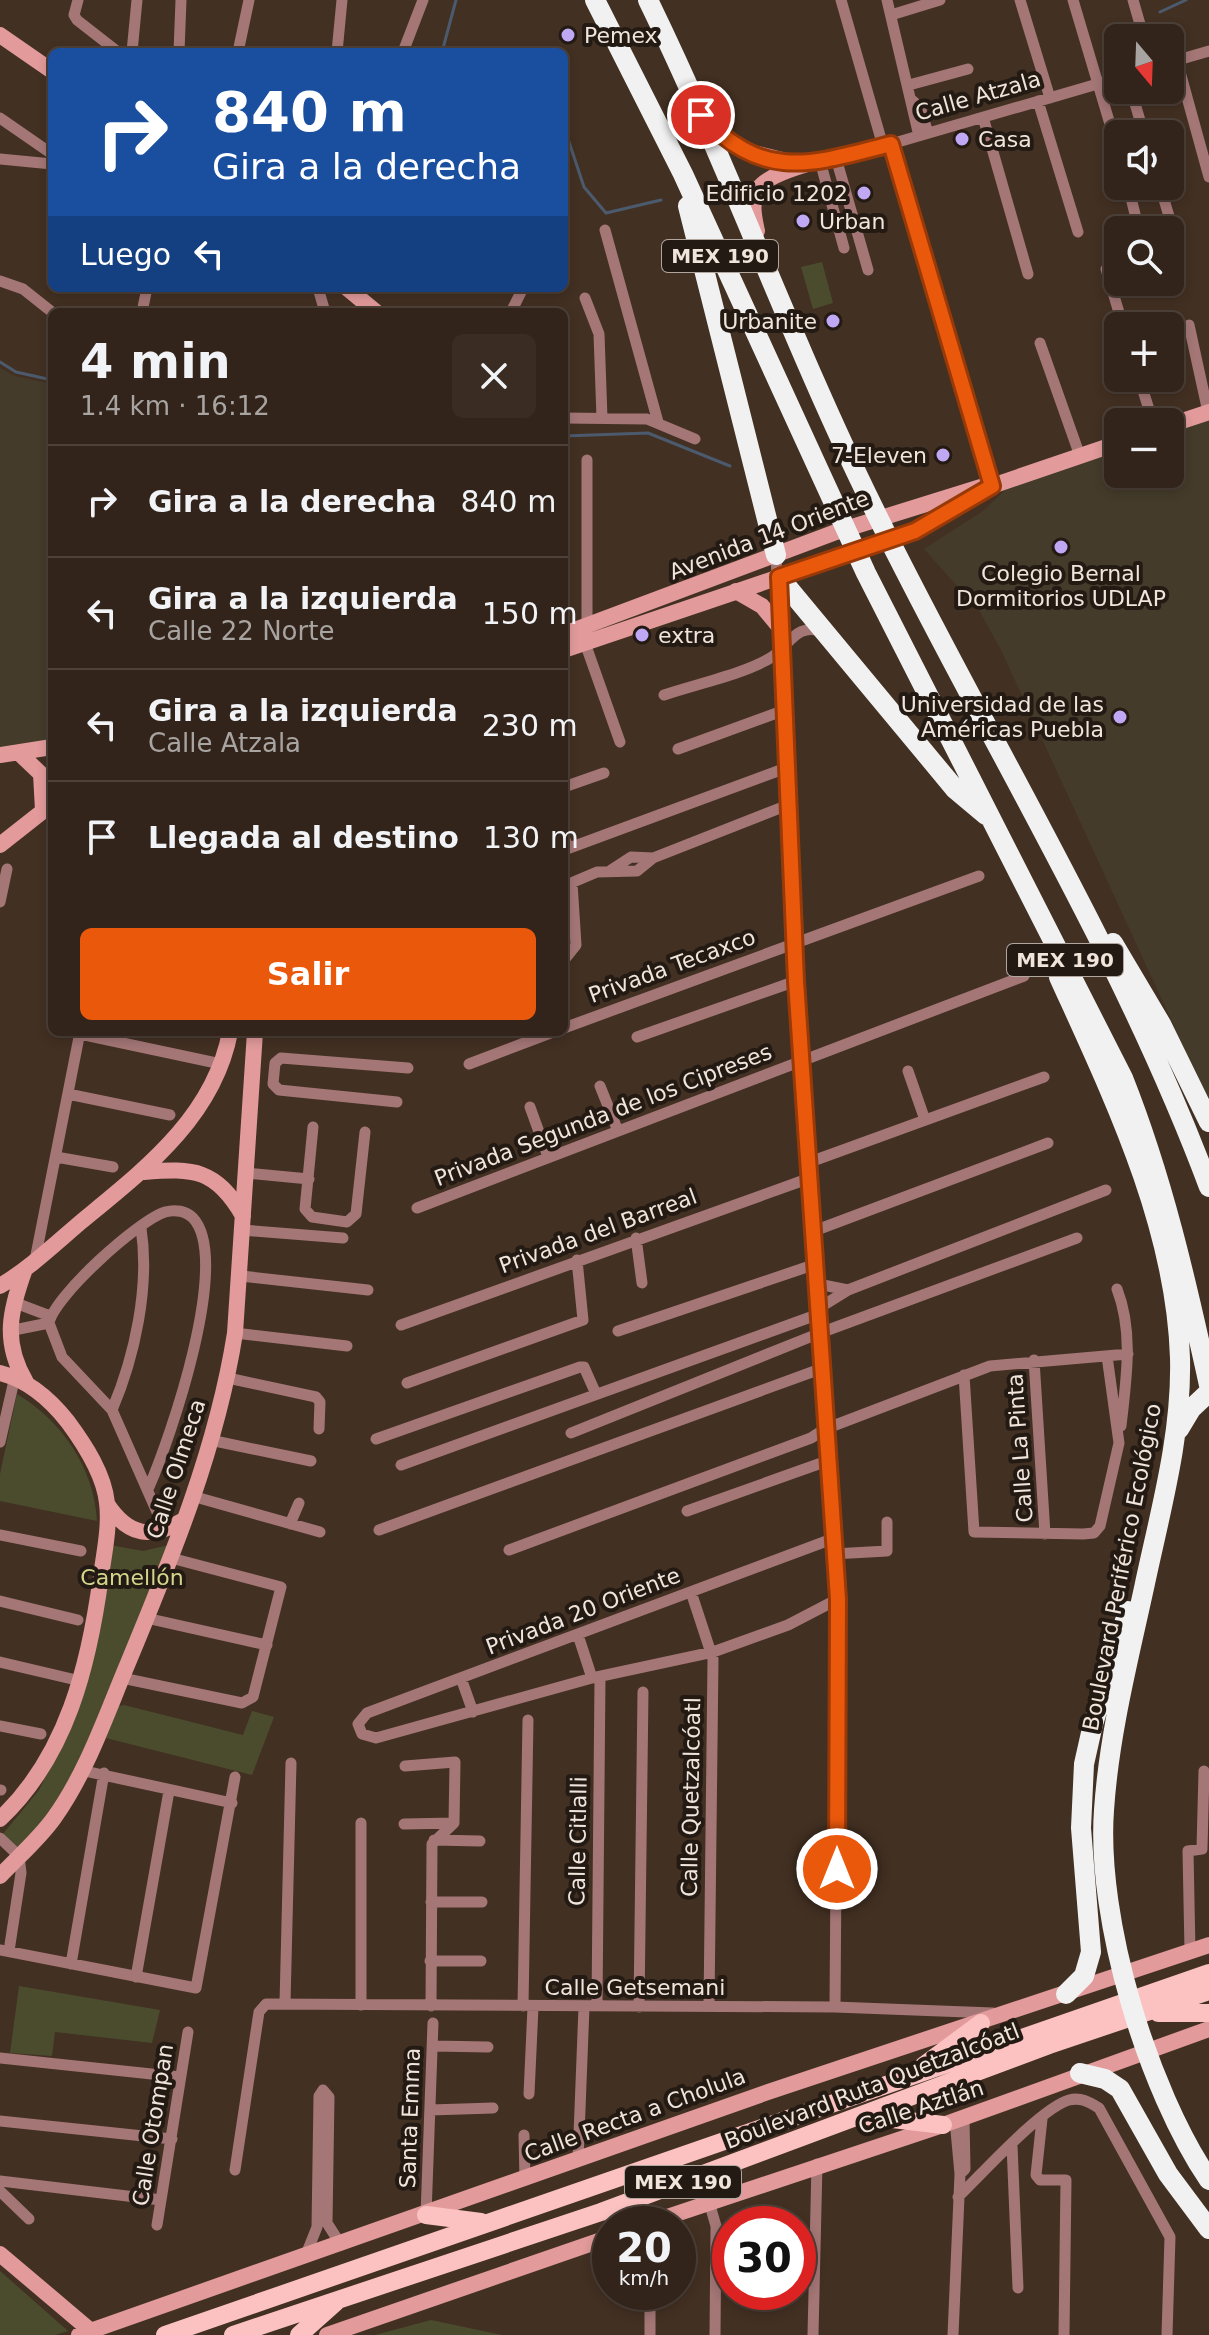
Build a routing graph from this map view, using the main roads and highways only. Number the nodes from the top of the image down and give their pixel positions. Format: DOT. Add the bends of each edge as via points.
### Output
graph roads {
  1 [pos="595,0"];
  2 [pos="648,0"];
  3 [pos="0,35"];
  4 [pos="48,68"];
  5 [pos="701,115"];
  6 [pos="820,161"];
  7 [pos="683,174"];
  8 [pos="760,250"];
  9 [pos="352,292"];
  10 [pos="371,308"];
  11 [pos="1209,412"];
  12 [pos="1184,420"];
  13 [pos="1104,448"];
  14 [pos="992,486"];
  15 [pos="776,555"];
  16 [pos="779,577"];
  17 [pos="736,591"];
  18 [pos="648,612"];
  19 [pos="781,629"];
  20 [pos="568,634"];
  21 [pos="586,634"];
  22 [pos="568,647"];
  23 [pos="48,748"];
  24 [pos="19,753"];
  25 [pos="0,755"];
  26 [pos="48,807"];
  27 [pos="993,825"];
  28 [pos="0,845"];
  29 [pos="1075,890"];
  30 [pos="229,1036"];
  31 [pos="255,1036"];
  32 [pos="1209,1122"];
  33 [pos="144,1172"];
  34 [pos="1209,1187"];
  35 [pos="243,1223"];
  36 [pos="30,1264"];
  37 [pos="0,1286"];
  38 [pos="14,1375"];
  39 [pos="1207,1377"];
  40 [pos="1209,1392"];
  41 [pos="1174,1445"];
  42 [pos="107,1504"];
  43 [pos="184,1520"];
  44 [pos="1147,1576"];
  45 [pos="0,1819"];
  46 [pos="0,1876"];
  47 [pos="1209,1945"];
  48 [pos="1209,1973"];
  49 [pos="1209,1991"];
  50 [pos="1066,1994"];
  51 [pos="1143,2013"];
  52 [pos="1209,2013"];
  53 [pos="981,2023"];
  54 [pos="1209,2029"];
  55 [pos="1080,2073"];
  56 [pos="908,2077"];
  57 [pos="864,2116"];
  58 [pos="954,2121"];
  59 [pos="1209,2180"];
  60 [pos="696,2207"];
  61 [pos="426,2215"];
  62 [pos="488,2223"];
  63 [pos="1209,2229"];
  64 [pos="592,2243"];
  65 [pos="0,2254"];
  66 [pos="342,2297"];
  67 [pos="85,2333"];
  68 [pos="165,2335"];
  69 [pos="233,2335"];
  70 [pos="299,2335"];
  71 [pos="327,2335"];
  1 -- 7 [label="highway, MEX 190"];
  2 -- 5 [label="highway, MEX 190"];
  3 -- 4 [label="main road"];
  5 -- 6 [label="main road, Calle Atzala" via="742,150"];
  5 -- 8 [label="highway, MEX 190"];
  6 -- 8 [label="main road, Calle Atzala" via="766,181 758,190 753,205"];
  6 -- 14 [label="main road, Calle Atzala" via="887,145"];
  7 -- 15 [label="highway" via="699,258"];
  7 -- 27 [label="highway, Boulevard Periférico Ecológico / MEX 190" via="866,573"];
  8 -- 29 [label="highway, MEX 190" via="873,507"];
  9 -- 10 [label="main road"];
  11 -- 12 [label="main road"];
  13 -- 14 [label="main road, Avenida 14 Oriente"];
  14 -- 15 [label="main road, Avenida 14 Oriente" via="907,508"];
  14 -- 16 [label="main road, Avenida 14 Oriente" via="915,531"];
  15 -- 18 [label="main road, Avenida 14 Oriente"];
  16 -- 17 [label="main road, Avenida 14 Oriente"];
  16 -- 27 [label="highway" via="955,789"];
  17 -- 18 [label="main road, Avenida 14 Oriente"];
  17 -- 19 [label="main road" via="762,606"];
  18 -- 21 [label="main road, Avenida 14 Oriente"];
  20 -- 21 [label="main road, Avenida 14 Oriente"];
  21 -- 22 [label="main road, Avenida 14 Oriente"];
  23 -- 24 [label="main road"];
  24 -- 25 [label="main road"];
  24 -- 26 [label="main road" via="41,774"];
  26 -- 28 [label="main road"];
  27 -- 39 [label="highway, Boulevard Periférico Ecológico / MEX 190" via="1103,1036 1146,1135 1180,1249"];
  27 -- 41 [label="highway, Boulevard Periférico Ecológico" via="1114,1104 1160,1236 1178,1337"];
  29 -- 32 [label="highway" via="1134,976"];
  29 -- 34 [label="highway, MEX 190" via="1163,1074"];
  30 -- 33 [label="main road" via="221,1064 177,1138"];
  31 -- 35 [label="main road, Calle Olmeca"];
  33 -- 35 [label="main road" via="201,1173 222,1186"];
  33 -- 36 [label="main road"];
  35 -- 43 [label="main road, Calle Olmeca" via="228,1378"];
  36 -- 37 [label="main road"];
  36 -- 38 [label="main road" via="13,1302 9,1331"];
  38 -- 42 [label="main road" via="62,1414 80,1438"];
  40 -- 41 [label="highway" via="1185,1417"];
  41 -- 44 [label="highway, Boulevard Periférico Ecológico"];
  42 -- 43 [label="main road" via="124,1525 140,1533 158,1533"];
  42 -- 45 [label="main road" via="94,1623 69,1717 37,1777"];
  43 -- 46 [label="main road, Calle Olmeca" via="80,1770 54,1818"];
  44 -- 50 [label="highway" via="1120,1634 1088,1744 1081,1828 1091,1952 1084,1976"];
  44 -- 59 [label="highway, Boulevard Periférico Ecológico" via="1113,1732 1104,1811 1106,1877 1117,1946 1152,2071 1180,2135"];
  47 -- 50 [label="main road, Calle Recta a Cholula"];
  48 -- 56 [label="main road, MEX 190"];
  49 -- 51 [label="main road, Boulevard Ruta Quetzalcóatl / MEX 190"];
  50 -- 53 [label="main road, Calle Recta a Cholula"];
  51 -- 52 [label="main road"];
  51 -- 57 [label="main road, Boulevard Ruta Quetzalcóatl / MEX 190"];
  53 -- 56 [label="main road"];
  53 -- 61 [label="main road, Calle Recta a Cholula"];
  54 -- 55 [label="main road, Calle Aztlán"];
  55 -- 58 [label="main road, Calle Aztlán"];
  55 -- 63 [label="highway" via="1120,2089 1163,2167"];
  56 -- 62 [label="main road, MEX 190"];
  57 -- 58 [label="main road"];
  57 -- 66 [label="main road, Boulevard Ruta Quetzalcóatl / MEX 190" via="601,2212"];
  58 -- 60 [label="main road, Calle Aztlán"];
  61 -- 62 [label="main road"];
  61 -- 67 [label="main road, Calle Recta a Cholula"];
  62 -- 68 [label="main road, MEX 190"];
  64 -- 71 [label="main road"];
  65 -- 67 [label="main road"];
  66 -- 69 [label="main road, Boulevard Ruta Quetzalcóatl / MEX 190"];
  66 -- 70 [label="main road"];
}
